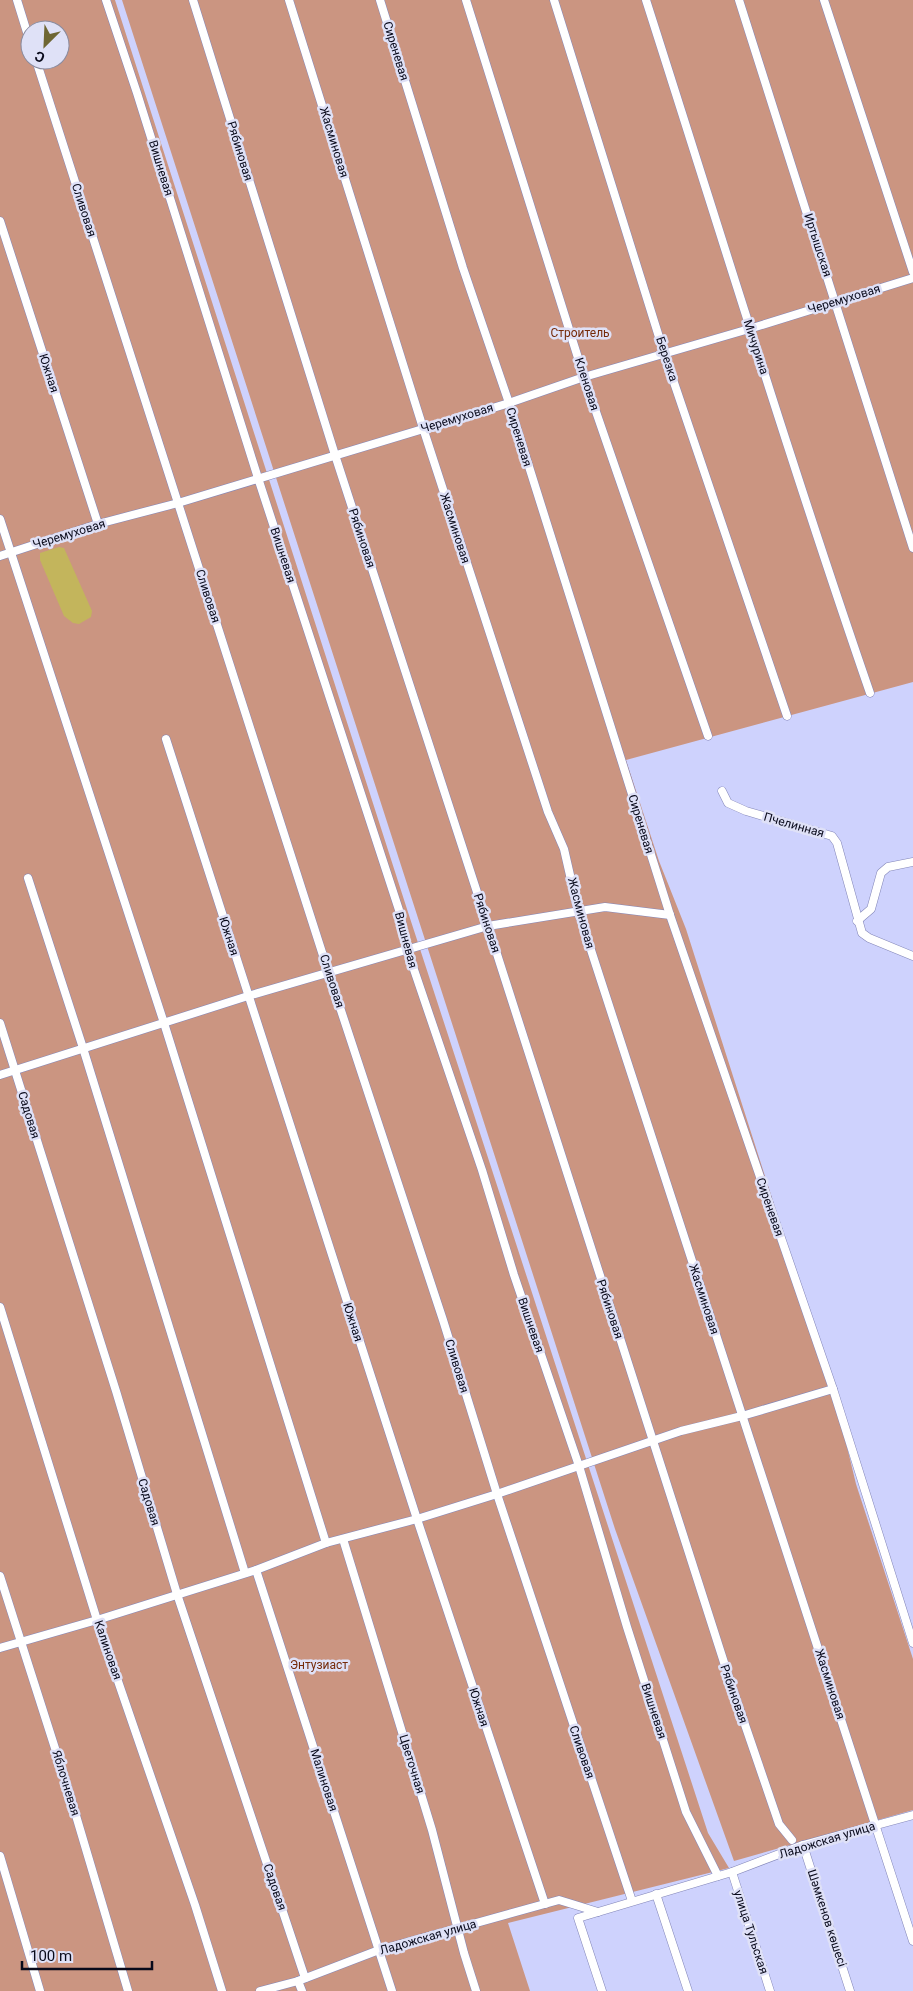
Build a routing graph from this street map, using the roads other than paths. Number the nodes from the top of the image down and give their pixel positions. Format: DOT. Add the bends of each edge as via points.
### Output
graph roads {
  1 [pos="17,0"];
  2 [pos="106,0"];
  3 [pos="193,0"];
  4 [pos="289,0"];
  5 [pos="380,0"];
  6 [pos="466,0"];
  7 [pos="554,0"];
  8 [pos="646,0"];
  9 [pos="739,0"];
  10 [pos="824,0"];
  11 [pos="23,20"];
  12 [pos="39,70"];
  13 [pos="0,221"];
  14 [pos="913,272"];
  15 [pos="913,278"];
  16 [pos="836,301"];
  17 [pos="749,329"];
  18 [pos="664,353"];
  19 [pos="584,377"];
  20 [pos="509,403"];
  21 [pos="422,428"];
  22 [pos="335,455"];
  23 [pos="258,478"];
  24 [pos="178,503"];
  25 [pos="0,518"];
  26 [pos="98,524"];
  27 [pos="913,548"];
  28 [pos="11,552"];
  29 [pos="0,556"];
  30 [pos="870,693"];
  31 [pos="787,716"];
  32 [pos="708,736"];
  33 [pos="166,738"];
  34 [pos="722,791"];
  35 [pos="913,862"];
  36 [pos="28,878"];
  37 [pos="578,910"];
  38 [pos="670,915"];
  39 [pos="858,921"];
  40 [pos="488,926"];
  41 [pos="407,949"];
  42 [pos="913,956"];
  43 [pos="328,972"];
  44 [pos="248,996"];
  45 [pos="164,1022"];
  46 [pos="0,1023"];
  47 [pos="83,1048"];
  48 [pos="15,1071"];
  49 [pos="0,1075"];
  50 [pos="0,1307"];
  51 [pos="833,1389"];
  52 [pos="742,1416"];
  53 [pos="652,1440"];
  54 [pos="579,1466"];
  55 [pos="497,1494"];
  56 [pos="417,1519"];
  57 [pos="343,1539"];
  58 [pos="326,1543"];
  59 [pos="256,1570"];
  60 [pos="245,1572"];
  61 [pos="0,1576"];
  62 [pos="177,1594"];
  63 [pos="97,1620"];
  64 [pos="21,1641"];
  65 [pos="913,1644"];
  66 [pos="0,1648"];
  67 [pos="913,1815"];
  68 [pos="876,1826"];
  69 [pos="792,1840"];
  70 [pos="803,1845"];
  71 [pos="0,1856"];
  72 [pos="732,1872"];
  73 [pos="718,1876"];
  74 [pos="656,1894"];
  75 [pos="632,1901"];
  76 [pos="545,1904"];
  77 [pos="598,1912"];
  78 [pos="458,1928"];
  79 [pos="913,1941"];
  80 [pos="379,1950"];
  81 [pos="302,1979"];
  82 [pos="40,1991"];
  83 [pos="128,1991"];
  84 [pos="222,1991"];
  85 [pos="260,1991"];
  86 [pos="302,1991"];
  87 [pos="392,1991"];
  88 [pos="476,1991"];
  89 [pos="602,1991"];
  90 [pos="688,1991"];
  91 [pos="770,1991"];
  92 [pos="850,1991"];
  1 -- 11 [label="street"];
  2 -- 23 [label="street, Вишневая"];
  3 -- 22 [label="street, Рябиновая"];
  4 -- 21 [label="street, Жасминовая"];
  5 -- 20 [label="street, Сиреневая" via="462,268"];
  6 -- 19 [label="street, Кленовая"];
  7 -- 18 [label="street, Березка"];
  8 -- 17 [label="street, Мичурина"];
  9 -- 16 [label="street, Иртышская"];
  10 -- 14 [label="street"];
  12 -- 24 [label="street, Сливовая"];
  13 -- 26 [label="street, Южная"];
  15 -- 16 [label="street, Черемуховая"];
  16 -- 17 [label="street, Черемуховая"];
  16 -- 27 [label="street, Иртышская"];
  17 -- 18 [label="street, Черемуховая"];
  17 -- 30 [label="street, Мичурина"];
  18 -- 19 [label="street, Черемуховая"];
  18 -- 31 [label="street, Березка"];
  19 -- 20 [label="street, Черемуховая"];
  19 -- 32 [label="street, Кленовая"];
  20 -- 21 [label="street, Черемуховая"];
  20 -- 38 [label="street, Сиреневая"];
  21 -- 22 [label="street, Черемуховая"];
  21 -- 37 [label="street, Жасминовая" via="548,812 564,848"];
  22 -- 23 [label="street, Черемуховая"];
  22 -- 40 [label="street, Рябиновая"];
  23 -- 24 [label="street, Черемуховая"];
  23 -- 41 [label="street, Вишневая" via="400,913"];
  24 -- 26 [label="street, Черемуховая"];
  24 -- 43 [label="street, Сливовая"];
  25 -- 28 [label="street"];
  26 -- 28 [label="street, Черемуховая"];
  28 -- 29 [label="street, Черемуховая"];
  28 -- 45 [label="street"];
  33 -- 44 [label="street, Южная"];
  34 -- 39 [label="street, Пчелинная" via="728,803 746,811 832,836 837,843"];
  35 -- 39 [label="street" via="888,867 882,873 871,909"];
  36 -- 47 [label="street"];
  37 -- 38 [label="street" via="605,906"];
  37 -- 40 [label="street"];
  37 -- 52 [label="street, Жасминовая"];
  38 -- 51 [label="street, Сиреневая"];
  39 -- 42 [label="street" via="862,933 869,938"];
  40 -- 41 [label="street"];
  40 -- 53 [label="street, Рябиновая"];
  41 -- 43 [label="street"];
  41 -- 54 [label="street, Вишневая"];
  43 -- 44 [label="street"];
  43 -- 55 [label="street, Сливовая"];
  44 -- 45 [label="street"];
  44 -- 56 [label="street, Южная"];
  45 -- 47 [label="street"];
  45 -- 58 [label="street"];
  46 -- 48 [label="street, Садовая"];
  47 -- 48 [label="street"];
  47 -- 60 [label="street"];
  48 -- 49 [label="street"];
  48 -- 62 [label="street, Садовая"];
  50 -- 63 [label="street, Калиновая"];
  51 -- 52 [label="street"];
  51 -- 65 [label="street, Сиреневая"];
  52 -- 53 [label="street"];
  52 -- 68 [label="street, Жасминовая"];
  53 -- 54 [label="street"];
  53 -- 69 [label="street, Рябиновая" via="779,1824"];
  54 -- 55 [label="street"];
  54 -- 73 [label="street, Вишневая" via="686,1812"];
  55 -- 56 [label="street"];
  55 -- 75 [label="street, Сливовая"];
  56 -- 57 [label="street"];
  56 -- 76 [label="street, Южная"];
  57 -- 58 [label="street"];
  57 -- 78 [label="street, Цветочная" via="432,1830"];
  58 -- 59 [label="street"];
  59 -- 60 [label="street"];
  59 -- 80 [label="street, Малиновая"];
  60 -- 62 [label="street"];
  61 -- 64 [label="street, Яблочневая"];
  62 -- 63 [label="street"];
  62 -- 81 [label="street, Садовая"];
  63 -- 64 [label="street"];
  63 -- 84 [label="street, Калиновая"];
  64 -- 66 [label="street"];
  64 -- 83 [label="street, Яблочневая" via="70,1792"];
  67 -- 68 [label="street, Ладожская улица"];
  68 -- 70 [label="street, Ладожская улица"];
  68 -- 79 [label="street, Жасминовая"];
  70 -- 72 [label="street, Ладожская улица"];
  70 -- 92 [label="street, Шәмкенов көшесі"];
  71 -- 82 [label="street"];
  72 -- 73 [label="street, Ладожская улица"];
  72 -- 91 [label="street, улица Тульская"];
  73 -- 74 [label="street, Ладожская улица"];
  74 -- 75 [label="street, Ладожская улица"];
  74 -- 90 [label="street"];
  75 -- 77 [label="street, Ладожская улица"];
  76 -- 77 [label="street, Ладожская улица" via="560,1900"];
  76 -- 78 [label="street, Ладожская улица"];
  77 -- 89 [label="street, Ладожская улица" via="578,1918"];
  78 -- 80 [label="street, Ладожская улица"];
  78 -- 88 [label="street, Цветочная"];
  80 -- 81 [label="street, Ладожская улица"];
  80 -- 87 [label="street, Малиновая"];
  81 -- 85 [label="street, Ладожская улица"];
  81 -- 86 [label="street, Садовая"];
}
